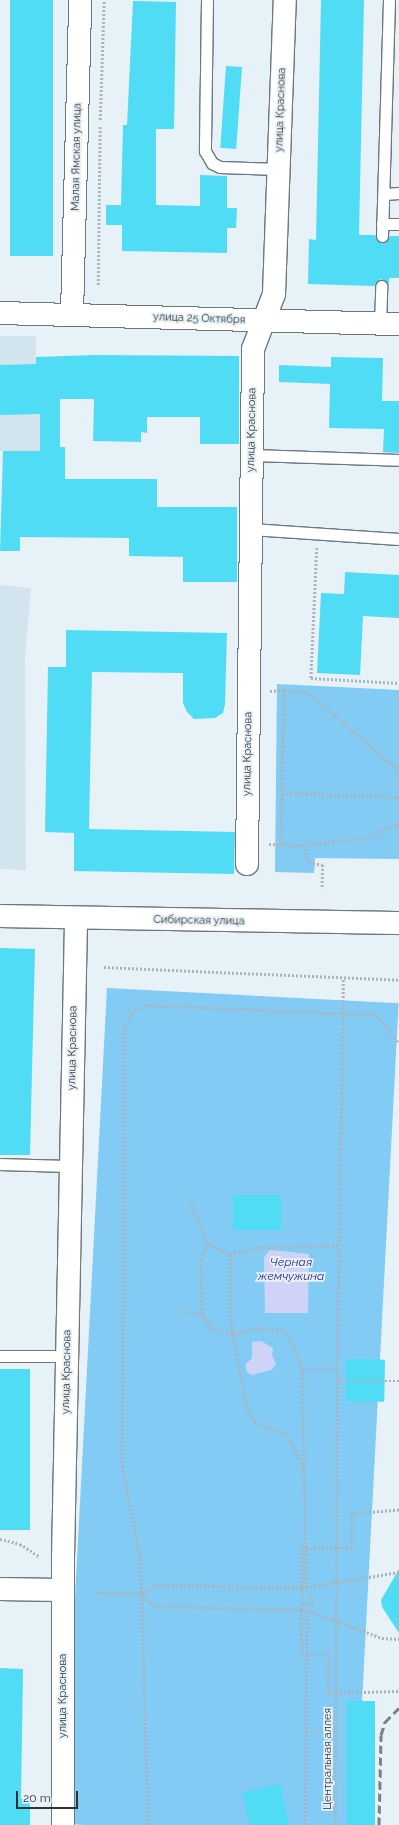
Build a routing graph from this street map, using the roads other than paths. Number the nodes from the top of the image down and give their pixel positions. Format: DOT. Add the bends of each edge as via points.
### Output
graph roads {
  1 [pos="80,0"];
  2 [pos="207,0"];
  3 [pos="285,0"];
  4 [pos="389,0"];
  5 [pos="278,169"];
  6 [pos="399,193"];
  7 [pos="384,194"];
  8 [pos="382,224"];
  9 [pos="399,224"];
  10 [pos="382,236"];
  11 [pos="381,286"];
  12 [pos="0,313"];
  13 [pos="72,314"];
  14 [pos="264,321"];
  15 [pos="389,324"];
  16 [pos="252,455"];
  17 [pos="399,460"];
  18 [pos="251,529"];
  19 [pos="399,539"];
  20 [pos="247,864"];
  21 [pos="0,916"];
  22 [pos="76,920"];
  23 [pos="399,923"];
  24 [pos="0,1164"];
  25 [pos="71,1166"];
  26 [pos="0,1356"];
  27 [pos="67,1356"];
  28 [pos="0,1589"];
  29 [pos="63,1590"];
  30 [pos="63,1825"];
  1 -- 13 [label="street, Малая Ямская улица"];
  2 -- 5 [label="lane" via="205,151 212,163 220,167"];
  3 -- 5 [label="street, улица Краснова"];
  4 -- 7 [label="lane"];
  5 -- 14 [label="street, улица Краснова" via="274,294"];
  6 -- 7 [label="lane"];
  7 -- 8 [label="lane"];
  8 -- 9 [label="lane"];
  8 -- 10 [label="lane"];
  11 -- 15 [label="lane"];
  12 -- 13 [label="street, улица 25 Октября"];
  13 -- 14 [label="street, улица 25 Октября"];
  14 -- 15 [label="street, улица 25 Октября"];
  14 -- 16 [label="street, улица Краснова" via="253,349"];
  16 -- 17 [label="lane"];
  16 -- 18 [label="street, улица Краснова"];
  18 -- 19 [label="lane"];
  18 -- 20 [label="street, улица Краснова"];
  21 -- 22 [label="street, Сибирская улица"];
  22 -- 23 [label="street, Сибирская улица"];
  22 -- 25 [label="street, улица Краснова"];
  24 -- 25 [label="lane"];
  25 -- 27 [label="street, улица Краснова"];
  26 -- 27 [label="lane"];
  27 -- 29 [label="street, улица Краснова"];
  28 -- 29 [label="street"];
  29 -- 30 [label="street, улица Краснова"];
}
